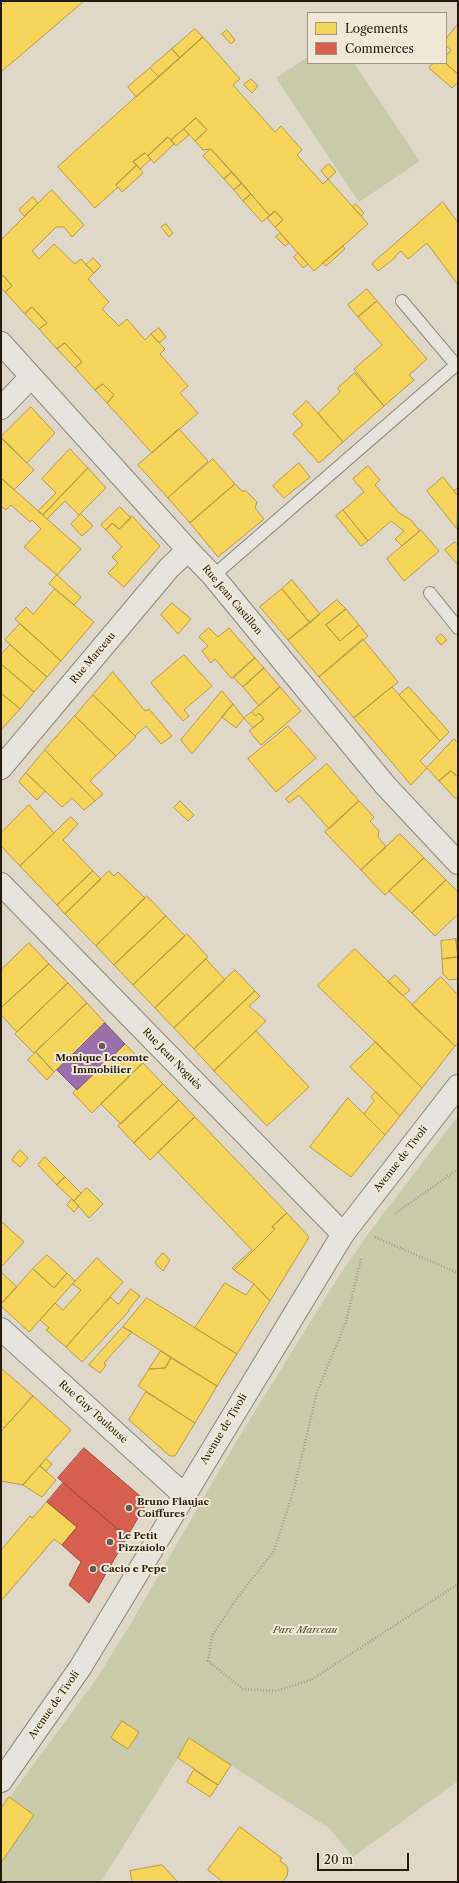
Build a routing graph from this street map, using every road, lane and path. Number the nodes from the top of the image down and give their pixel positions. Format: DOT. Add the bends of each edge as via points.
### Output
graph roads {
  1 [pos="402,301"];
  2 [pos="1,343"];
  3 [pos="31,377"];
  4 [pos="1,408"];
  5 [pos="188,550"];
  6 [pos="213,576"];
  7 [pos="430,593"];
  8 [pos="458,628"];
  9 [pos="1,768"];
  10 [pos="458,863"];
  11 [pos="1,884"];
  12 [pos="458,1086"];
  13 [pos="458,1169"];
  14 [pos="394,1215"];
  15 [pos="343,1234"];
  16 [pos="368,1234"];
  17 [pos="362,1256"];
  18 [pos="458,1273"];
  19 [pos="1,1329"];
  20 [pos="184,1495"];
  21 [pos="458,1584"];
  22 [pos="1,1781"];
  1 -- 6 [label="lane" via="456,364"];
  2 -- 3 [label="street, Rue Jean Castillon"];
  3 -- 4 [label="street"];
  3 -- 5 [label="street, Rue Jean Castillon"];
  5 -- 6 [label="street, Rue Jean Castillon"];
  5 -- 9 [label="street, Rue Marceau" via="169,568"];
  6 -- 10 [label="street, Rue Jean Castillon" via="384,785"];
  7 -- 8 [label="lane"];
  11 -- 15 [label="street, Rue Jean Noguès"];
  12 -- 15 [label="street, Avenue de Tivoli"];
  13 -- 14 [label="path"];
  15 -- 20 [label="street, Avenue de Tivoli"];
  16 -- 18 [label="path"];
  17 -- 21 [label="path" via="346,1322 317,1392 294,1489 274,1551 237,1598 212,1636 208,1661 243,1689 276,1691 311,1680"];
  19 -- 20 [label="street, Rue Guy Toulouse"];
  20 -- 22 [label="street, Avenue de Tivoli" via="80,1668"];
}
